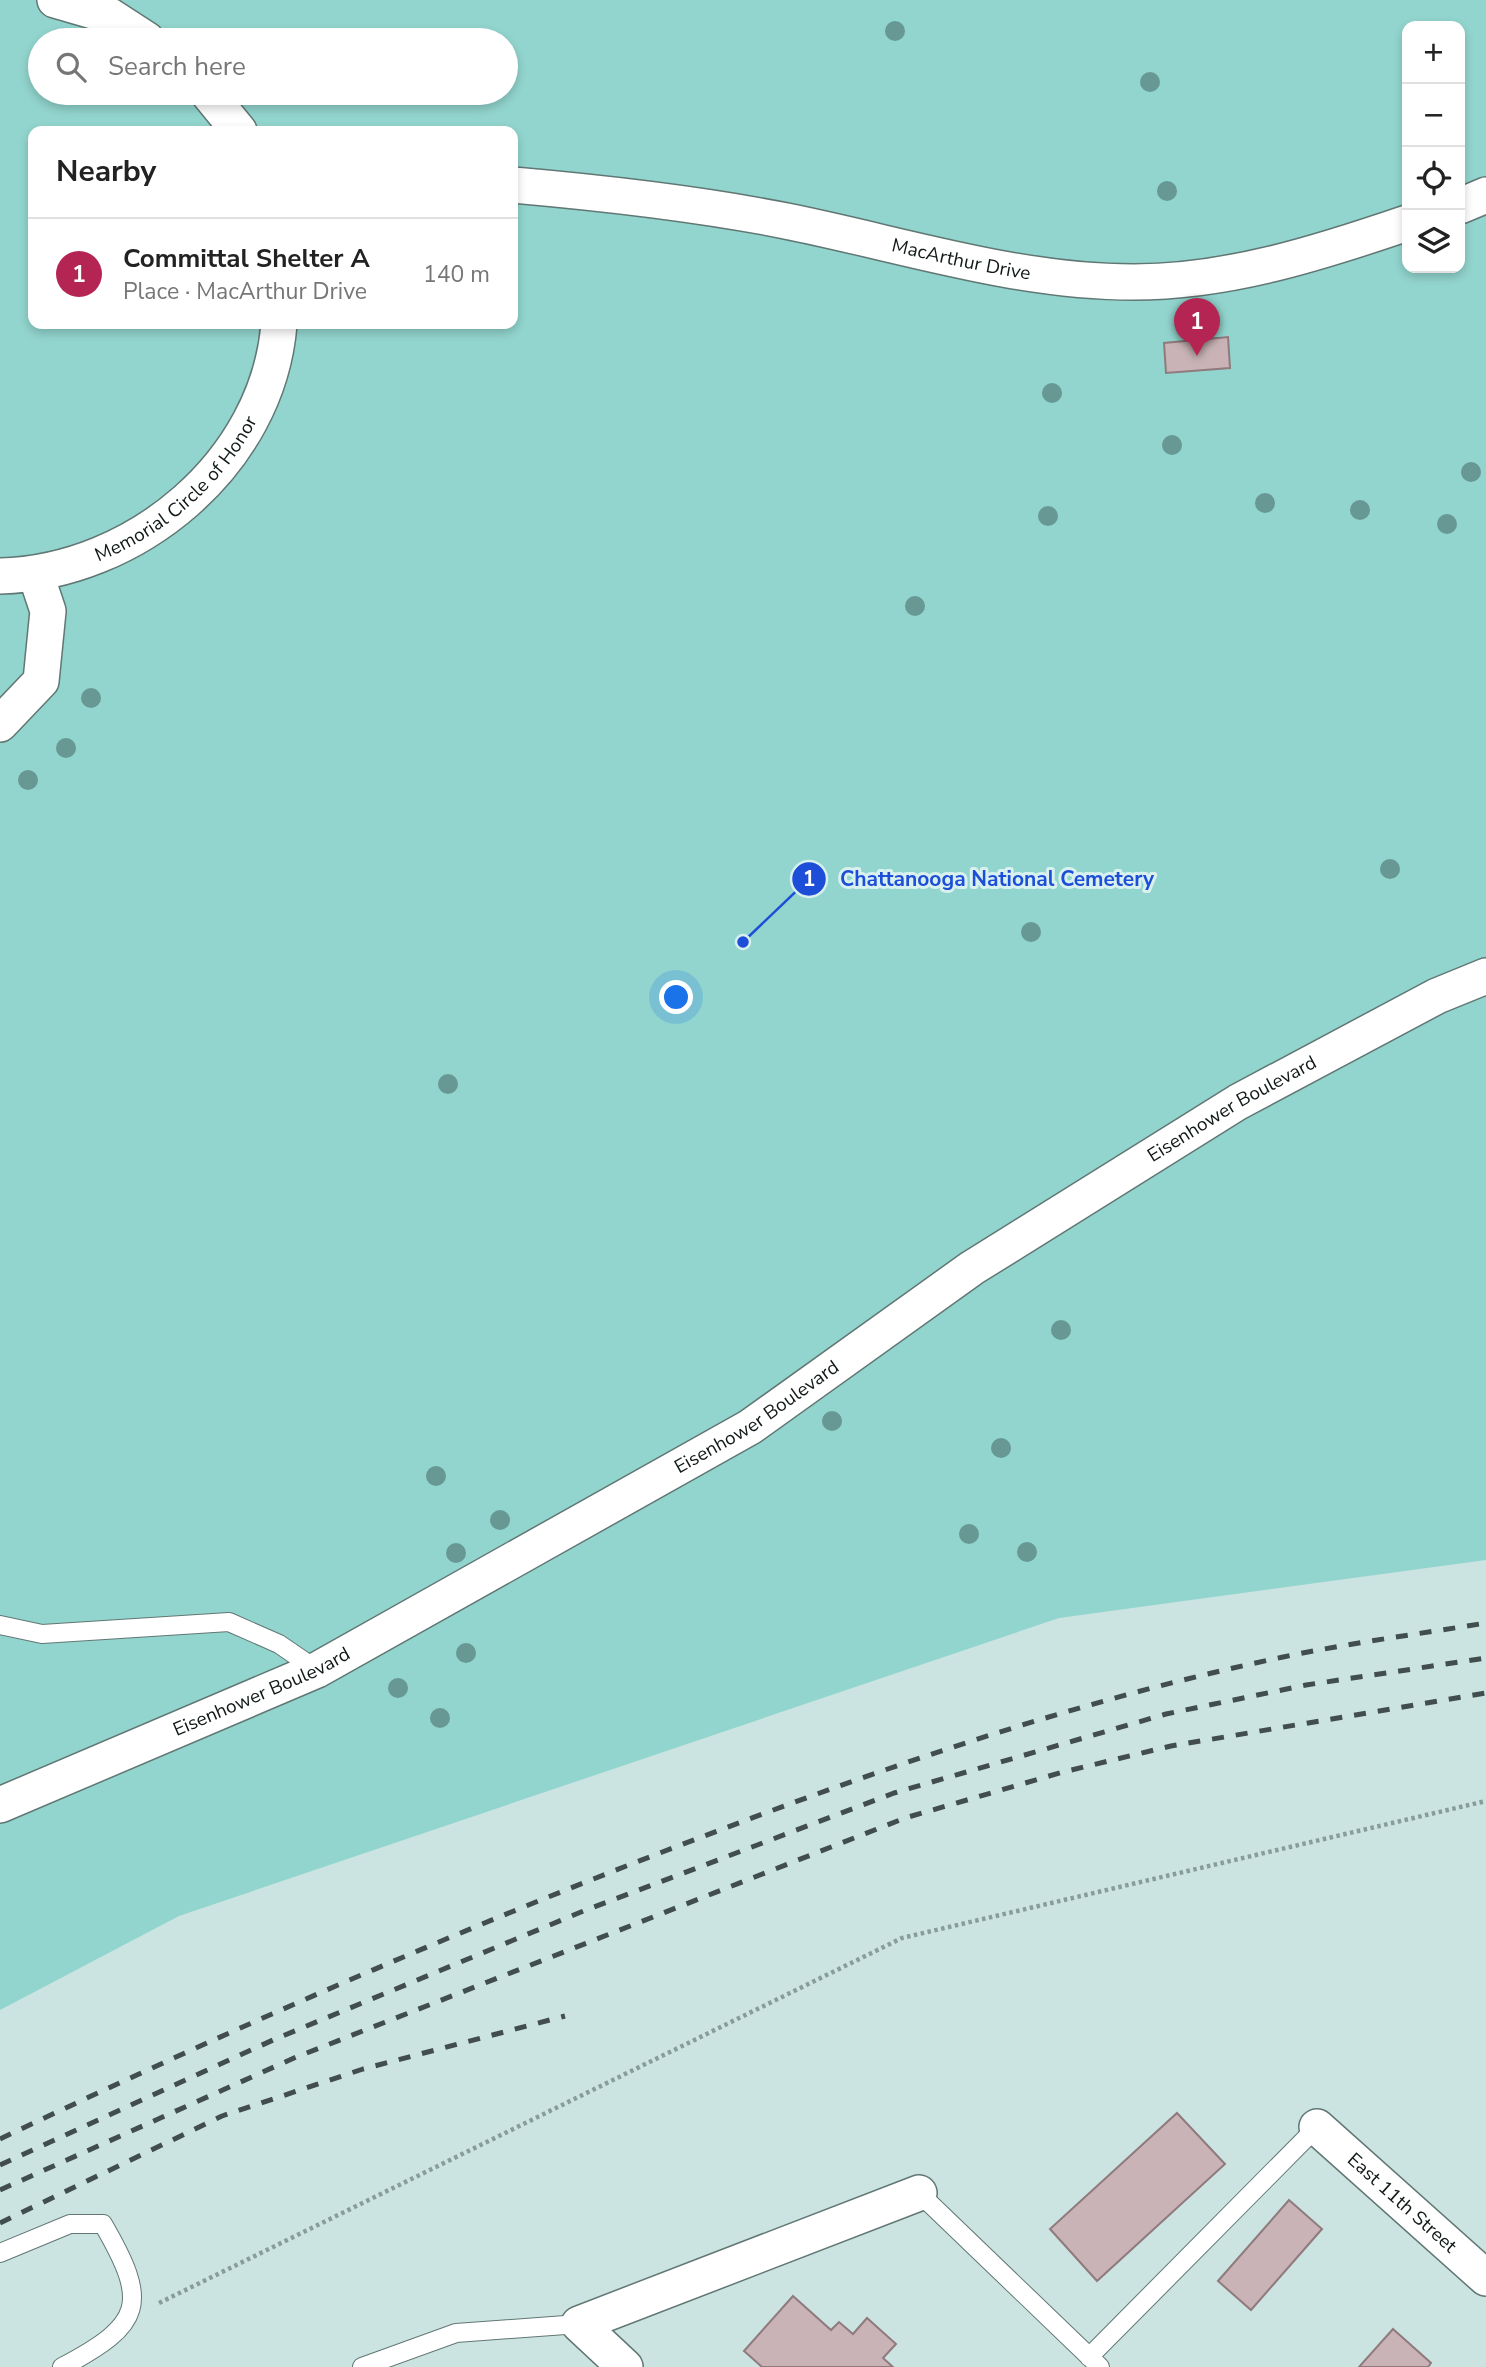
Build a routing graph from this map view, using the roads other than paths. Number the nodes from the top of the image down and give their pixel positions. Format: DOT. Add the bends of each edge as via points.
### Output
graph roads {
  1 [pos="55,0"];
  2 [pos="128,28"];
  3 [pos="218,105"];
  4 [pos="235,126"];
  5 [pos="518,186"];
  6 [pos="1486,195"];
  7 [pos="1465,204"];
  8 [pos="1402,225"];
  9 [pos="278,329"];
  10 [pos="36,575"];
  11 [pos="0,576"];
  12 [pos="0,724"];
  13 [pos="1486,976"];
  14 [pos="0,1625"];
  15 [pos="317,1670"];
  16 [pos="0,1805"];
  17 [pos="1317,2127"];
  18 [pos="919,2193"];
  19 [pos="0,2253"];
  20 [pos="1486,2278"];
  21 [pos="579,2324"];
  22 [pos="1095,2362"];
  23 [pos="62,2367"];
  24 [pos="362,2367"];
  25 [pos="625,2367"];
  1 -- 2 [label="street" via="110,16"];
  3 -- 4 [label="street"];
  5 -- 8 [label="street, MacArthur Drive" via="679,203 1049,276 1135,282 1243,271"];
  6 -- 7 [label="street"];
  9 -- 10 [label="street, Memorial Circle of Honor" via="255,411 216,471 166,520 104,555"];
  10 -- 11 [label="street, Memorial Circle of Honor"];
  10 -- 12 [label="street" via="48,611 41,681"];
  13 -- 15 [label="street, Eisenhower Boulevard" via="1437,996 1238,1102 972,1268 750,1427"];
  14 -- 15 [label="lane" via="42,1634 229,1622 279,1644"];
  15 -- 16 [label="street, Eisenhower Boulevard"];
  17 -- 20 [label="street, East 11th Street"];
  17 -- 22 [label="lane"];
  18 -- 21 [label="street"];
  18 -- 22 [label="lane"];
  19 -- 23 [label="lane" via="70,2224 103,2224 129,2271 135,2296 127,2319 104,2345"];
  21 -- 24 [label="lane" via="456,2333"];
  21 -- 25 [label="street"];
}
